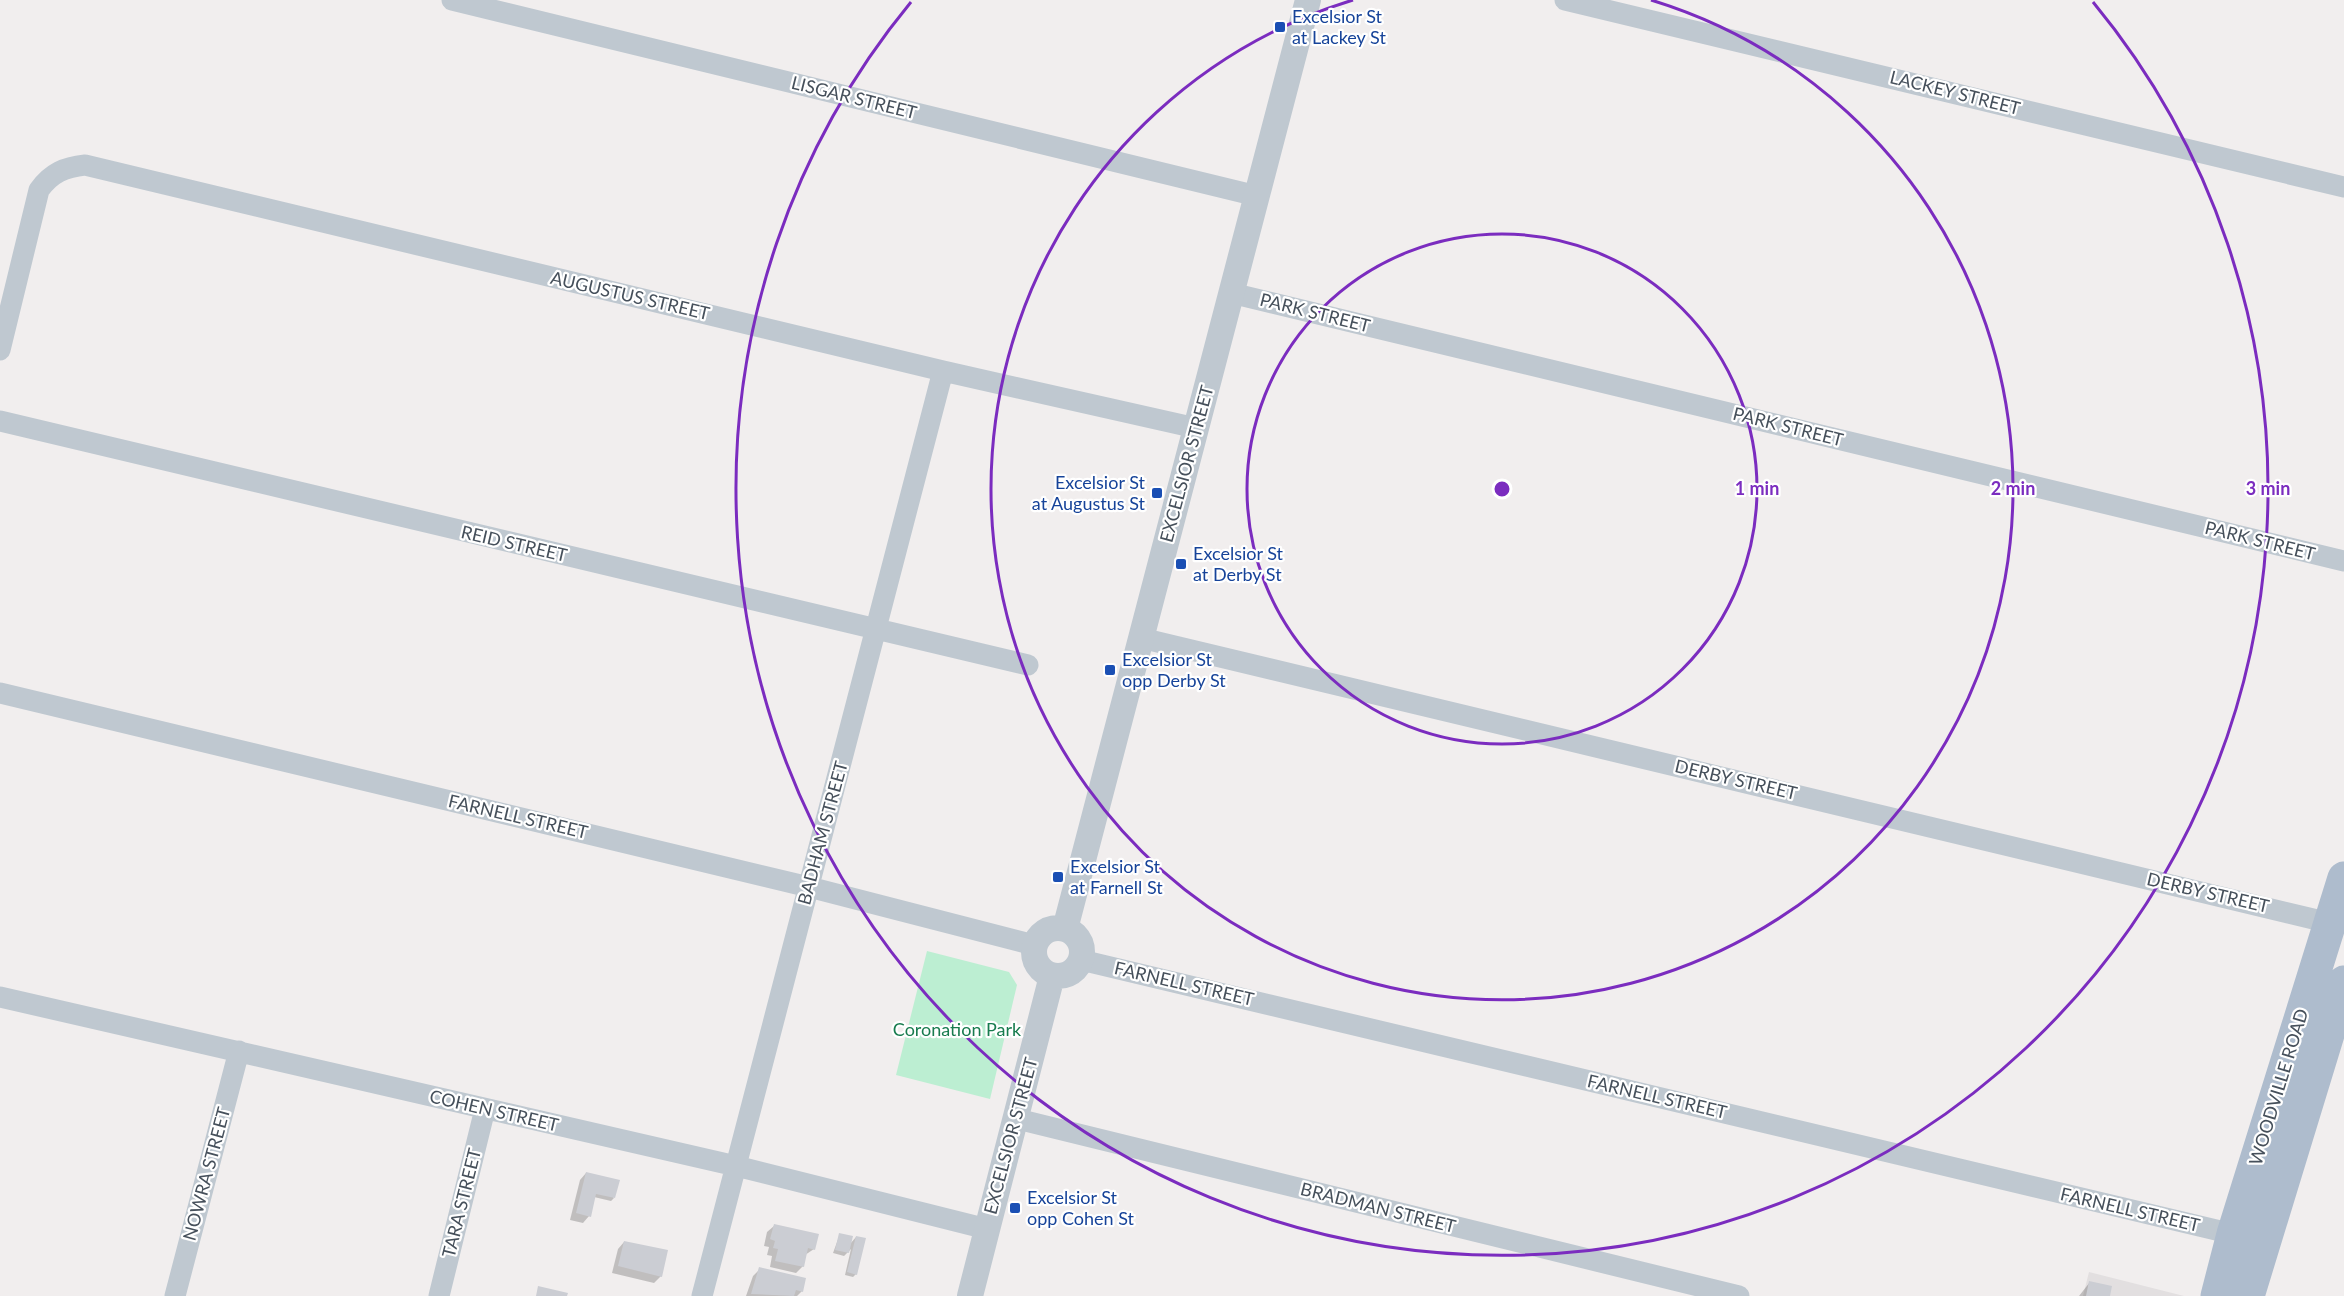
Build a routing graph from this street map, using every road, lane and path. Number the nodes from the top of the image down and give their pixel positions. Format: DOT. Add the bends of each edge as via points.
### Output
graph roads {
  1 [pos="452,0"];
  2 [pos="1308,0"];
  3 [pos="1565,0"];
  4 [pos="2344,187"];
  5 [pos="1257,196"];
  6 [pos="1231,293"];
  7 [pos="0,351"];
  8 [pos="943,371"];
  9 [pos="0,421"];
  10 [pos="1196,428"];
  11 [pos="2344,561"];
  12 [pos="875,630"];
  13 [pos="1141,638"];
  14 [pos="1029,665"];
  15 [pos="0,693"];
  16 [pos="2344,878"];
  17 [pos="809,886"];
  18 [pos="2330,923"];
  19 [pos="1065,929"];
  20 [pos="1034,945"];
  21 [pos="1081,960"];
  22 [pos="1052,976"];
  23 [pos="2344,982"];
  24 [pos="0,997"];
  25 [pos="239,1052"];
  26 [pos="485,1109"];
  27 [pos="1017,1119"];
  28 [pos="736,1166"];
  29 [pos="987,1229"];
  30 [pos="2233,1234"];
  31 [pos="175,1296"];
  32 [pos="439,1296"];
  33 [pos="702,1296"];
  34 [pos="970,1296"];
  35 [pos="1739,1296"];
  36 [pos="2217,1296"];
  37 [pos="2248,1296"];
  1 -- 5 [label="street, LISGAR STREET"];
  2 -- 5 [label="street, EXCELSIOR STREET"];
  3 -- 4 [label="street, LACKEY STREET"];
  5 -- 6 [label="street, EXCELSIOR STREET"];
  6 -- 10 [label="street, EXCELSIOR STREET"];
  6 -- 11 [label="street, PARK STREET"];
  7 -- 8 [label="street, AUGUSTUS STREET" via="39,190 64,169 85,165"];
  8 -- 10 [label="street, AUGUSTUS STREET"];
  8 -- 12 [label="street, BADHAM STREET"];
  9 -- 12 [label="street, REID STREET"];
  10 -- 13 [label="street, EXCELSIOR STREET"];
  12 -- 14 [label="street, REID STREET"];
  12 -- 17 [label="street, BADHAM STREET"];
  13 -- 18 [label="street, DERBY STREET"];
  13 -- 19 [label="street, EXCELSIOR STREET"];
  15 -- 17 [label="street, FARNELL STREET"];
  16 -- 18 [label="main road, WOODVILLE ROAD"];
  17 -- 20 [label="street, FARNELL STREET"];
  17 -- 28 [label="street, BADHAM STREET"];
  18 -- 30 [label="main road, WOODVILLE ROAD"];
  19 -- 20 [label="street" via="1043,932"];
  19 -- 21 [label="street" via="1081,945"];
  20 -- 22 [label="street" via="1035,961"];
  21 -- 22 [label="street" via="1073,971"];
  21 -- 30 [label="street, FARNELL STREET"];
  22 -- 27 [label="street, EXCELSIOR STREET"];
  23 -- 37 [label="main road, WOODVILLE ROAD"];
  24 -- 25 [label="street, COHEN STREET"];
  25 -- 26 [label="street, COHEN STREET"];
  25 -- 31 [label="street, NOWRA STREET"];
  26 -- 28 [label="street, COHEN STREET"];
  26 -- 32 [label="street, TARA STREET"];
  27 -- 29 [label="street, EXCELSIOR STREET"];
  27 -- 35 [label="street, BRADMAN STREET"];
  28 -- 29 [label="street, COHEN STREET"];
  28 -- 33 [label="street, BADHAM STREET"];
  29 -- 34 [label="street, EXCELSIOR STREET"];
  30 -- 36 [label="main road, WOODVILLE ROAD"];
}
